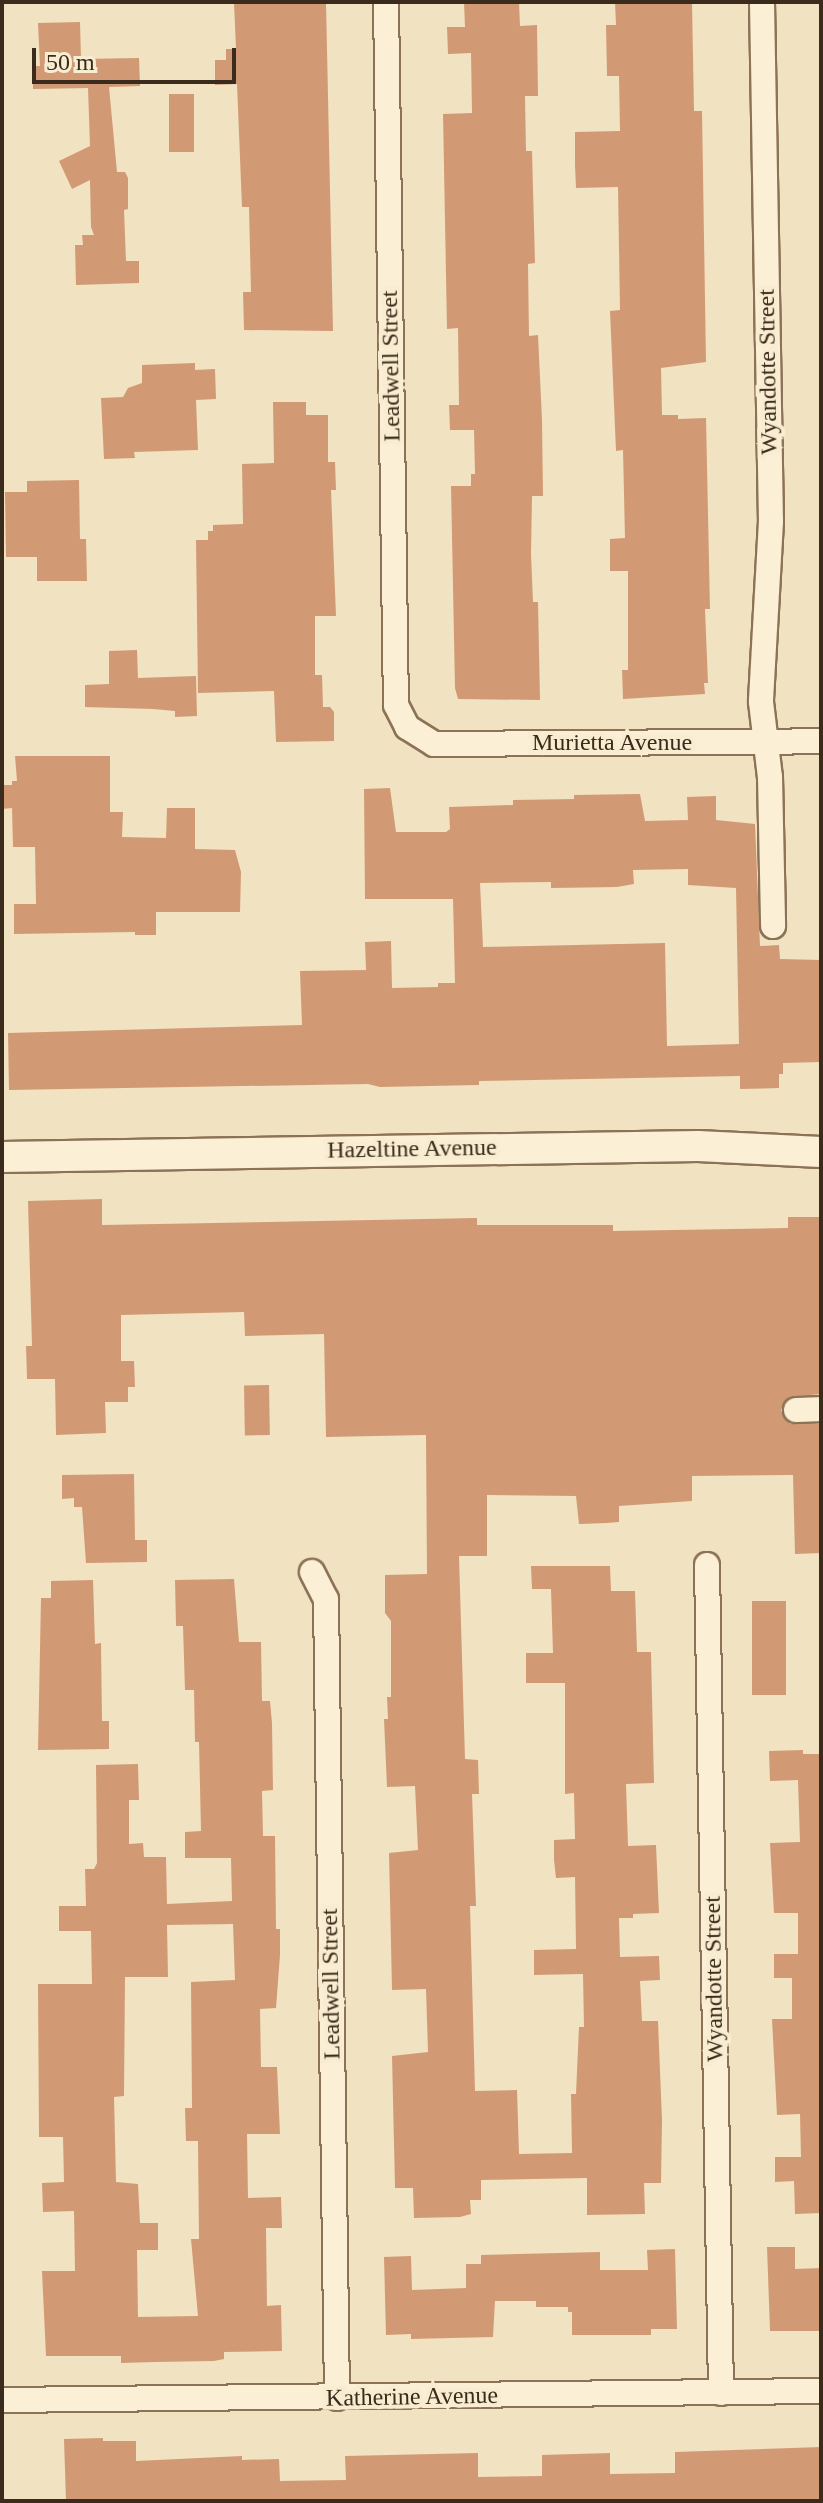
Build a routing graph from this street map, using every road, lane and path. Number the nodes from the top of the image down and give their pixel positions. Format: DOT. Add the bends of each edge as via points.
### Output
graph roads {
  1 [pos="386,2"];
  2 [pos="762,2"];
  3 [pos="407,727"];
  4 [pos="765,741"];
  5 [pos="821,741"];
  6 [pos="773,926"];
  7 [pos="821,1152"];
  8 [pos="2,1157"];
  9 [pos="821,1409"];
  10 [pos="796,1410"];
  11 [pos="707,1565"];
  12 [pos="312,1572"];
  13 [pos="821,2391"];
  14 [pos="721,2393"];
  15 [pos="337,2398"];
  16 [pos="2,2400"];
  1 -- 3 [label="street, Leadwell Street" via="396,705"];
  2 -- 4 [label="street, Wyandotte Street" via="771,521 761,702"];
  3 -- 4 [label="street, Murietta Avenue" via="434,744"];
  4 -- 5 [label="street, Murietta Avenue"];
  4 -- 6 [label="street, Wyandotte Street"];
  7 -- 8 [label="street, Hazeltine Avenue" via="667,1146"];
  9 -- 10 [label="street"];
  11 -- 14 [label="street, Wyandotte Street"];
  12 -- 15 [label="street, Leadwell Street" via="326,1599"];
  13 -- 14 [label="street, Katherine Avenue"];
  14 -- 15 [label="street, Katherine Avenue"];
  15 -- 16 [label="street, Katherine Avenue"];
}
